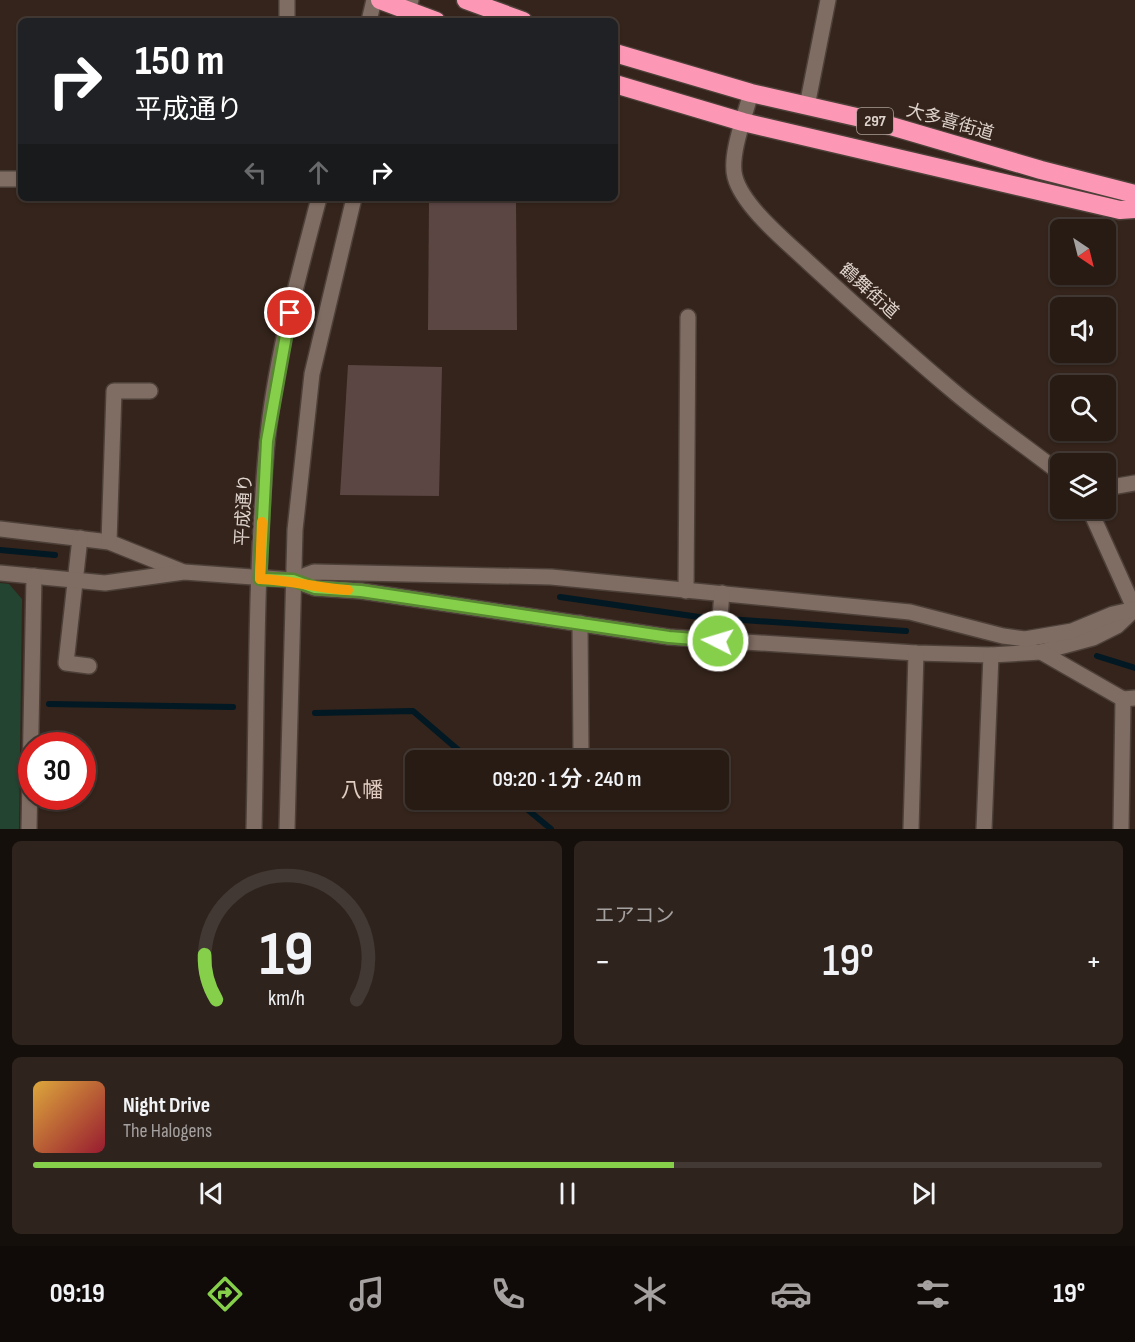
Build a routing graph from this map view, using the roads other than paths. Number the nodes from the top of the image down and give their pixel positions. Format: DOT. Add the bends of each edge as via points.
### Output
graph roads {
  1 [pos="287,0"];
  2 [pos="374,0"];
  3 [pos="380,0"];
  4 [pos="466,0"];
  5 [pos="828,0"];
  6 [pos="408,10"];
  7 [pos="287,18"];
  8 [pos="370,18"];
  9 [pos="428,18"];
  10 [pos="515,18"];
  11 [pos="618,54"];
  12 [pos="618,85"];
  13 [pos="752,93"];
  14 [pos="807,106"];
  15 [pos="743,122"];
  16 [pos="0,179"];
  17 [pos="18,179"];
  18 [pos="1135,194"];
  19 [pos="319,201"];
  20 [pos="353,201"];
  21 [pos="1135,209"];
  22 [pos="688,317"];
  23 [pos="150,391"];
  24 [pos="1050,465"];
  25 [pos="1135,483"];
  26 [pos="1116,486"];
  27 [pos="1094,519"];
  28 [pos="0,529"];
  29 [pos="80,538"];
  30 [pos="110,542"];
  31 [pos="184,572"];
  32 [pos="0,573"];
  33 [pos="34,576"];
  34 [pos="260,579"];
  35 [pos="293,580"];
  36 [pos="74,581"];
  37 [pos="686,591"];
  38 [pos="722,593"];
  39 [pos="1135,610"];
  40 [pos="580,623"];
  41 [pos="718,641"];
  42 [pos="1041,652"];
  43 [pos="916,653"];
  44 [pos="991,655"];
  45 [pos="89,666"];
  46 [pos="1129,698"];
  47 [pos="581,750"];
  48 [pos="29,829"];
  49 [pos="254,829"];
  50 [pos="287,829"];
  51 [pos="910,829"];
  52 [pos="984,829"];
  53 [pos="1121,829"];
  1 -- 7 [label="street"];
  2 -- 8 [label="street"];
  3 -- 6 [label="highway"];
  4 -- 10 [label="highway"];
  5 -- 14 [label="street"];
  6 -- 9 [label="highway"];
  11 -- 13 [label="highway, 大多喜街道 / 297"];
  12 -- 15 [label="highway, 297"];
  13 -- 14 [label="highway, 大多喜街道 / 297"];
  13 -- 15 [label="street, 鶴舞街道"];
  14 -- 18 [label="highway, 大多喜街道 / 297"];
  15 -- 21 [label="highway, 297" via="1120,210"];
  15 -- 24 [label="street, 鶴舞街道" via="734,174 753,206 839,290 953,391"];
  16 -- 17 [label="street"];
  19 -- 34 [label="street, 平成通り" via="290,313 267,441"];
  20 -- 35 [label="street" via="312,374"];
  22 -- 37 [label="street"];
  23 -- 30 [label="street" via="114,392"];
  25 -- 26 [label="street"];
  27 -- 39 [label="street"];
  28 -- 29 [label="street"];
  29 -- 30 [label="street"];
  29 -- 36 [label="street"];
  30 -- 31 [label="street"];
  31 -- 34 [label="street"];
  31 -- 36 [label="street" via="105,583"];
  32 -- 33 [label="street"];
  33 -- 36 [label="street"];
  33 -- 48 [label="street"];
  34 -- 35 [label="street"];
  34 -- 49 [label="street, 平成通り"];
  35 -- 37 [label="street" via="314,572 551,577"];
  35 -- 40 [label="street" via="315,588 361,591"];
  35 -- 50 [label="street"];
  36 -- 45 [label="street" via="66,663"];
  37 -- 38 [label="street"];
  38 -- 39 [label="street" via="910,612 1025,639 1072,631 1113,614"];
  38 -- 41 [label="street"];
  39 -- 42 [label="street" via="1117,626 1093,638"];
  40 -- 41 [label="street"];
  40 -- 47 [label="street"];
  41 -- 43 [label="street"];
  42 -- 44 [label="street"];
  42 -- 46 [label="street"];
  43 -- 44 [label="street"];
  43 -- 51 [label="street"];
  44 -- 52 [label="street"];
  46 -- 53 [label="street"];
}
